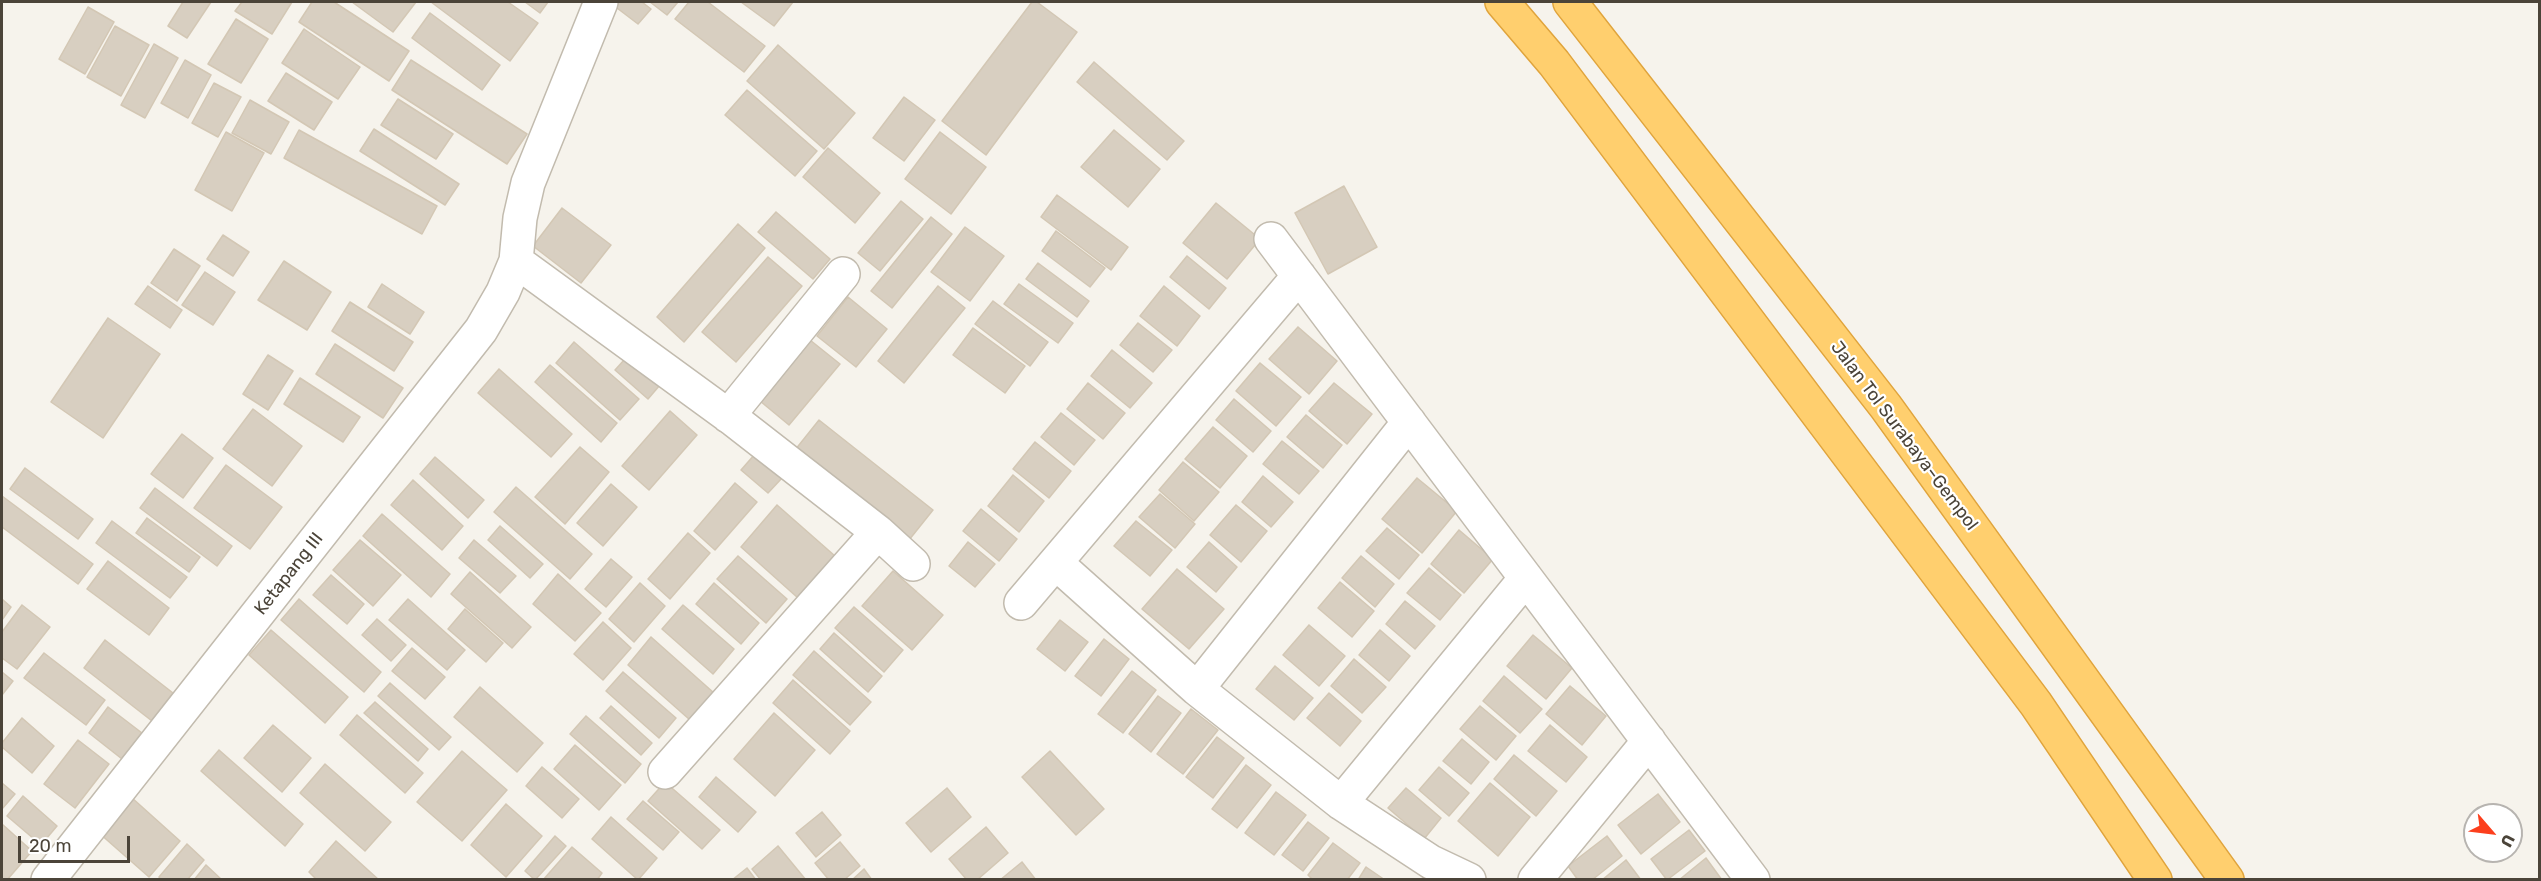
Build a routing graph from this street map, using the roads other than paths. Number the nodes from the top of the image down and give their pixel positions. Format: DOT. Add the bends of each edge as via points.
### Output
graph roads {
  1 [pos="601,2"];
  2 [pos="1502,2"];
  3 [pos="1570,2"];
  4 [pos="1272,239"];
  5 [pos="516,261"];
  6 [pos="843,274"];
  7 [pos="1299,276"];
  8 [pos="728,416"];
  9 [pos="1409,422"];
  10 [pos="878,532"];
  11 [pos="1056,563"];
  12 [pos="914,564"];
  13 [pos="1526,578"];
  14 [pos="1022,603"];
  15 [pos="1197,689"];
  16 [pos="1649,741"];
  17 [pos="664,772"];
  18 [pos="1341,803"];
  19 [pos="48,879"];
  20 [pos="1469,879"];
  21 [pos="1535,879"];
  22 [pos="1753,879"];
  23 [pos="2155,879"];
  24 [pos="2227,879"];
  1 -- 5 [label="street, Ketapang III" via="528,183"];
  2 -- 23 [label="highway" via="1554,63 2036,704"];
  3 -- 24 [label="highway, Jalan Tol Surabaya–Gempol" via="1886,407"];
  4 -- 7 [label="street"];
  5 -- 8 [label="street"];
  5 -- 19 [label="street, Ketapang III" via="481,330"];
  6 -- 8 [label="street"];
  7 -- 9 [label="street"];
  7 -- 11 [label="street"];
  8 -- 10 [label="street"];
  9 -- 13 [label="street"];
  9 -- 15 [label="street"];
  10 -- 12 [label="street"];
  10 -- 17 [label="street"];
  11 -- 14 [label="street"];
  11 -- 15 [label="street"];
  13 -- 16 [label="street"];
  13 -- 18 [label="street"];
  15 -- 18 [label="street"];
  16 -- 21 [label="street"];
  16 -- 22 [label="street"];
  18 -- 20 [label="street" via="1431,862"];
}
